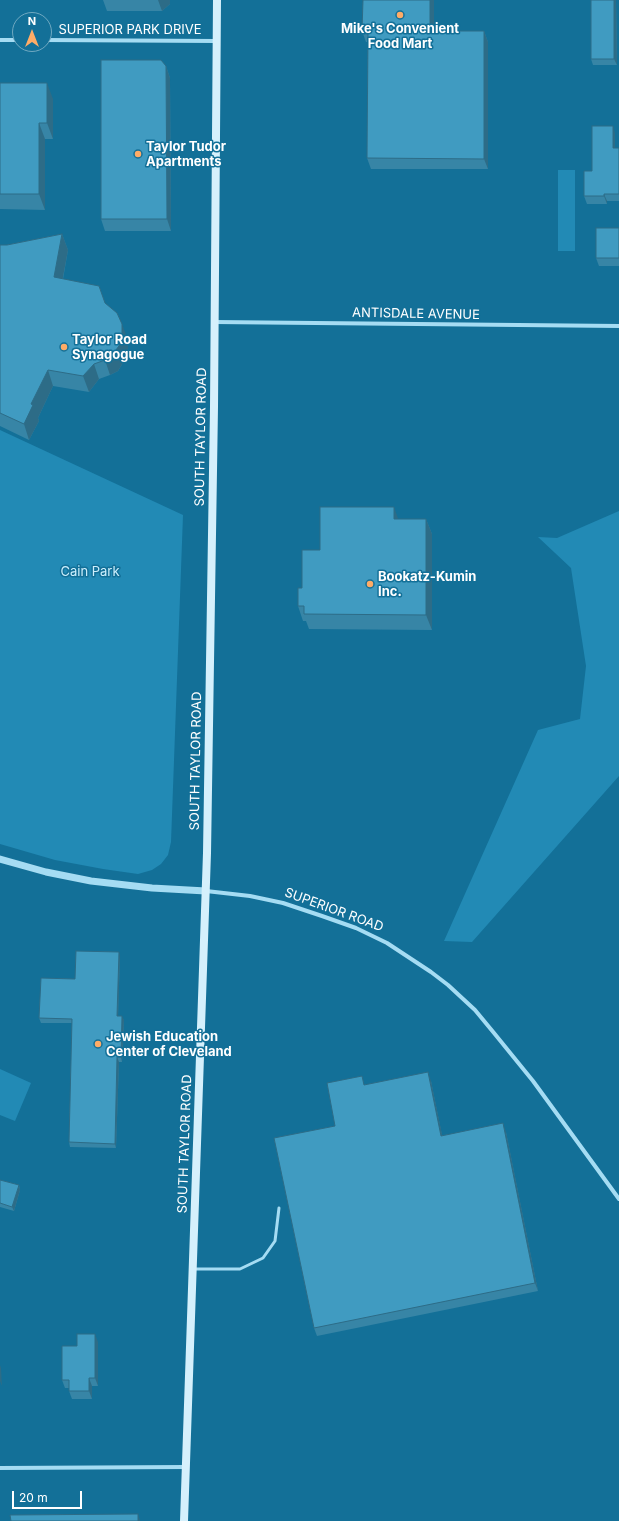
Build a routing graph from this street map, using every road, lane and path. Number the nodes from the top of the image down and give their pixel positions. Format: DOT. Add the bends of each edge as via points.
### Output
graph roads {
  1 [pos="217,0"];
  2 [pos="0,40"];
  3 [pos="12,40"];
  4 [pos="52,40"];
  5 [pos="216,41"];
  6 [pos="214,322"];
  7 [pos="619,326"];
  8 [pos="0,860"];
  9 [pos="206,891"];
  10 [pos="619,1199"];
  11 [pos="279,1208"];
  12 [pos="193,1269"];
  13 [pos="186,1467"];
  14 [pos="0,1468"];
  15 [pos="184,1521"];
  1 -- 5 [label="main road, SOUTH TAYLOR ROAD"];
  2 -- 3 [label="street"];
  4 -- 5 [label="street, SUPERIOR PARK DRIVE"];
  5 -- 6 [label="main road, SOUTH TAYLOR ROAD"];
  6 -- 7 [label="street, ANTISDALE AVENUE"];
  6 -- 9 [label="main road, SOUTH TAYLOR ROAD"];
  8 -- 9 [label="street, SUPERIOR ROAD" via="91,881"];
  9 -- 10 [label="street, SUPERIOR ROAD" via="283,903 356,928 387,943 431,972 475,1010 533,1081"];
  9 -- 12 [label="main road, SOUTH TAYLOR ROAD"];
  11 -- 12 [label="lane" via="275,1241 263,1258 240,1269"];
  12 -- 13 [label="main road, SOUTH TAYLOR ROAD"];
  13 -- 14 [label="street"];
  13 -- 15 [label="main road, SOUTH TAYLOR ROAD"];
}
